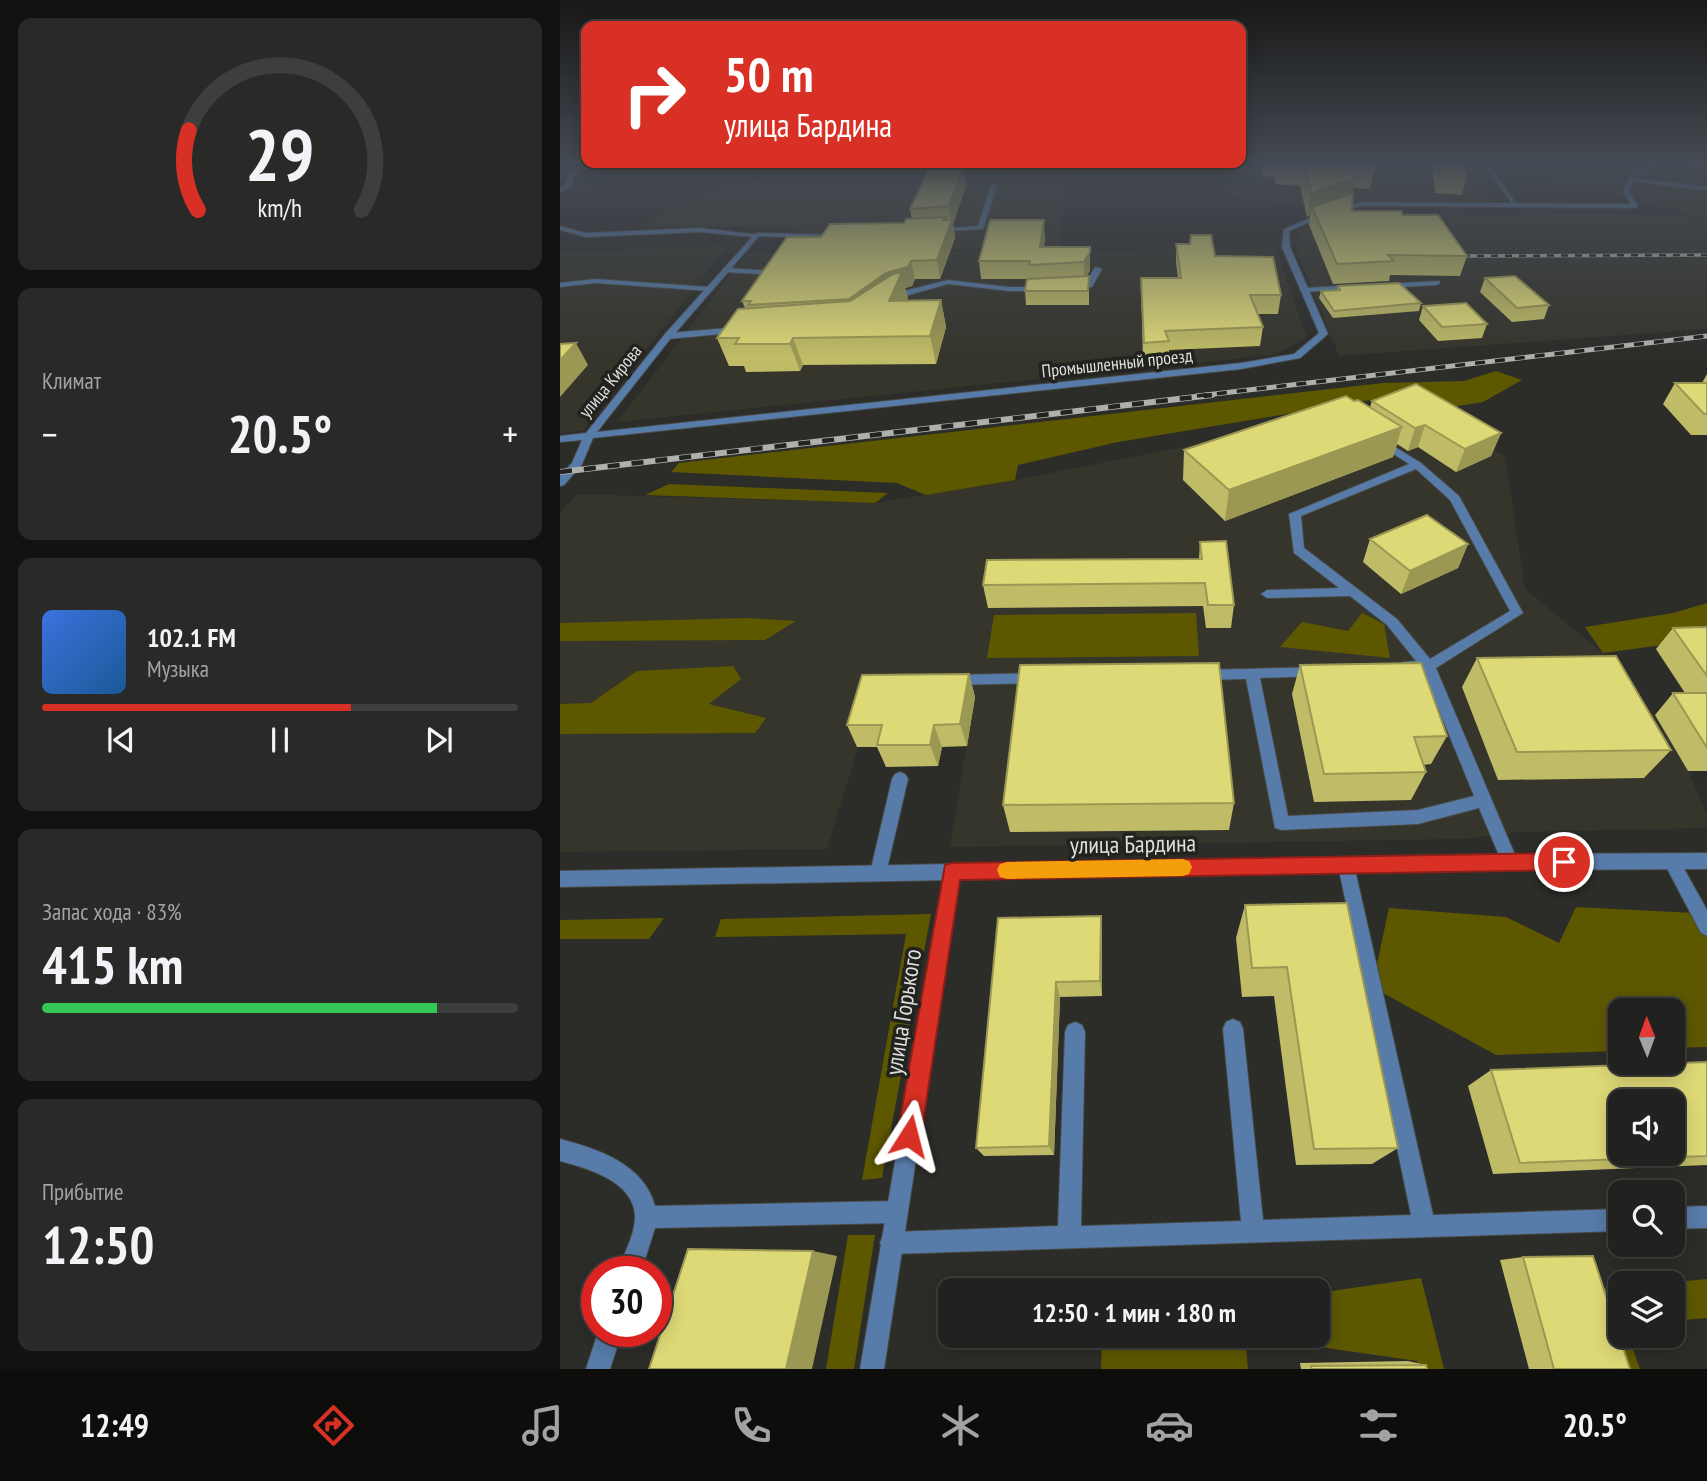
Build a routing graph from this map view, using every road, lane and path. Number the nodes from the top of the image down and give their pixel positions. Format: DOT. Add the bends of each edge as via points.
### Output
graph roads {
  1 [pos="567,230"];
  2 [pos="951,230"];
  3 [pos="1286,230"];
  4 [pos="933,231"];
  5 [pos="757,235"];
  6 [pos="854,236"];
  7 [pos="1098,269"];
  8 [pos="726,270"];
  9 [pos="775,273"];
  10 [pos="1436,283"];
  11 [pos="560,285"];
  12 [pos="710,289"];
  13 [pos="1304,290"];
  14 [pos="876,309"];
  15 [pos="748,330"];
  16 [pos="668,336"];
  17 [pos="1365,431"];
  18 [pos="589,436"];
  19 [pos="560,439"];
  20 [pos="1417,465"];
  21 [pos="560,483"];
  22 [pos="1353,592"];
  23 [pos="1267,594"];
  24 [pos="1428,666"];
  25 [pos="1387,668"];
  26 [pos="1333,670"];
  27 [pos="1252,673"];
  28 [pos="1185,675"];
  29 [pos="1052,678"];
  30 [pos="942,680"];
  31 [pos="900,779"];
  32 [pos="1484,800"];
  33 [pos="1671,861"];
  34 [pos="1707,861"];
  35 [pos="1510,862"];
  36 [pos="1346,864"];
  37 [pos="952,872"];
  38 [pos="878,873"];
  39 [pos="560,879"];
  40 [pos="1707,927"];
  41 [pos="1233,1029"];
  42 [pos="1075,1032"];
  43 [pos="560,1150"];
  44 [pos="896,1212"];
  45 [pos="646,1217"];
  46 [pos="1707,1217"];
  47 [pos="1685,1218"];
  48 [pos="1608,1220"];
  49 [pos="1425,1227"];
  50 [pos="1253,1232"];
  51 [pos="1069,1238"];
  52 [pos="891,1243"];
  53 [pos="634,1256"];
  54 [pos="605,1347"];
  55 [pos="598,1369"];
  56 [pos="872,1369"];
  1 -- 5 [label="street" via="586,235 700,230"];
  2 -- 4 [label="street"];
  3 -- 13 [label="street, Промышленный проезд" via="1286,247"];
  5 -- 6 [label="street"];
  5 -- 8 [label="street, улица Кирова"];
  7 -- 14 [label="street" via="1089,285 1009,289 948,282 895,296"];
  8 -- 9 [label="street"];
  8 -- 12 [label="street, улица Кирова"];
  10 -- 13 [label="street"];
  11 -- 12 [label="street" via="595,281"];
  12 -- 16 [label="street, улица Кирова"];
  13 -- 18 [label="street, Промышленный проезд" via="1324,334 1297,356"];
  15 -- 16 [label="street"];
  16 -- 18 [label="street, улица Кирова"];
  17 -- 20 [label="street"];
  18 -- 19 [label="street, Промышленный проезд"];
  18 -- 21 [label="street, улица Кирова" via="577,464"];
  20 -- 22 [label="street" via="1295,514 1298,550"];
  20 -- 24 [label="street" via="1455,498 1517,613"];
  22 -- 23 [label="street"];
  22 -- 24 [label="street" via="1392,622"];
  24 -- 25 [label="street"];
  24 -- 32 [label="street"];
  26 -- 27 [label="street"];
  27 -- 28 [label="street"];
  27 -- 32 [label="street" via="1281,823 1418,817"];
  29 -- 30 [label="street"];
  31 -- 38 [label="street"];
  32 -- 35 [label="street"];
  33 -- 34 [label="street, улица Бардина"];
  33 -- 35 [label="street, улица Бардина"];
  33 -- 40 [label="street"];
  35 -- 36 [label="street, улица Бардина"];
  36 -- 37 [label="street, улица Бардина"];
  36 -- 49 [label="street"];
  37 -- 38 [label="street, улица Бардина"];
  37 -- 44 [label="street, улица Горького"];
  38 -- 39 [label="street, улица Бардина"];
  41 -- 50 [label="street"];
  42 -- 51 [label="street"];
  43 -- 45 [label="street" via="596,1159 640,1191"];
  44 -- 45 [label="street"];
  44 -- 52 [label="street, улица Горького"];
  45 -- 53 [label="street"];
  46 -- 47 [label="street"];
  48 -- 49 [label="street"];
  49 -- 50 [label="street"];
  50 -- 51 [label="street"];
  51 -- 52 [label="street"];
  52 -- 56 [label="street, улица Горького"];
  54 -- 55 [label="street"];
}
